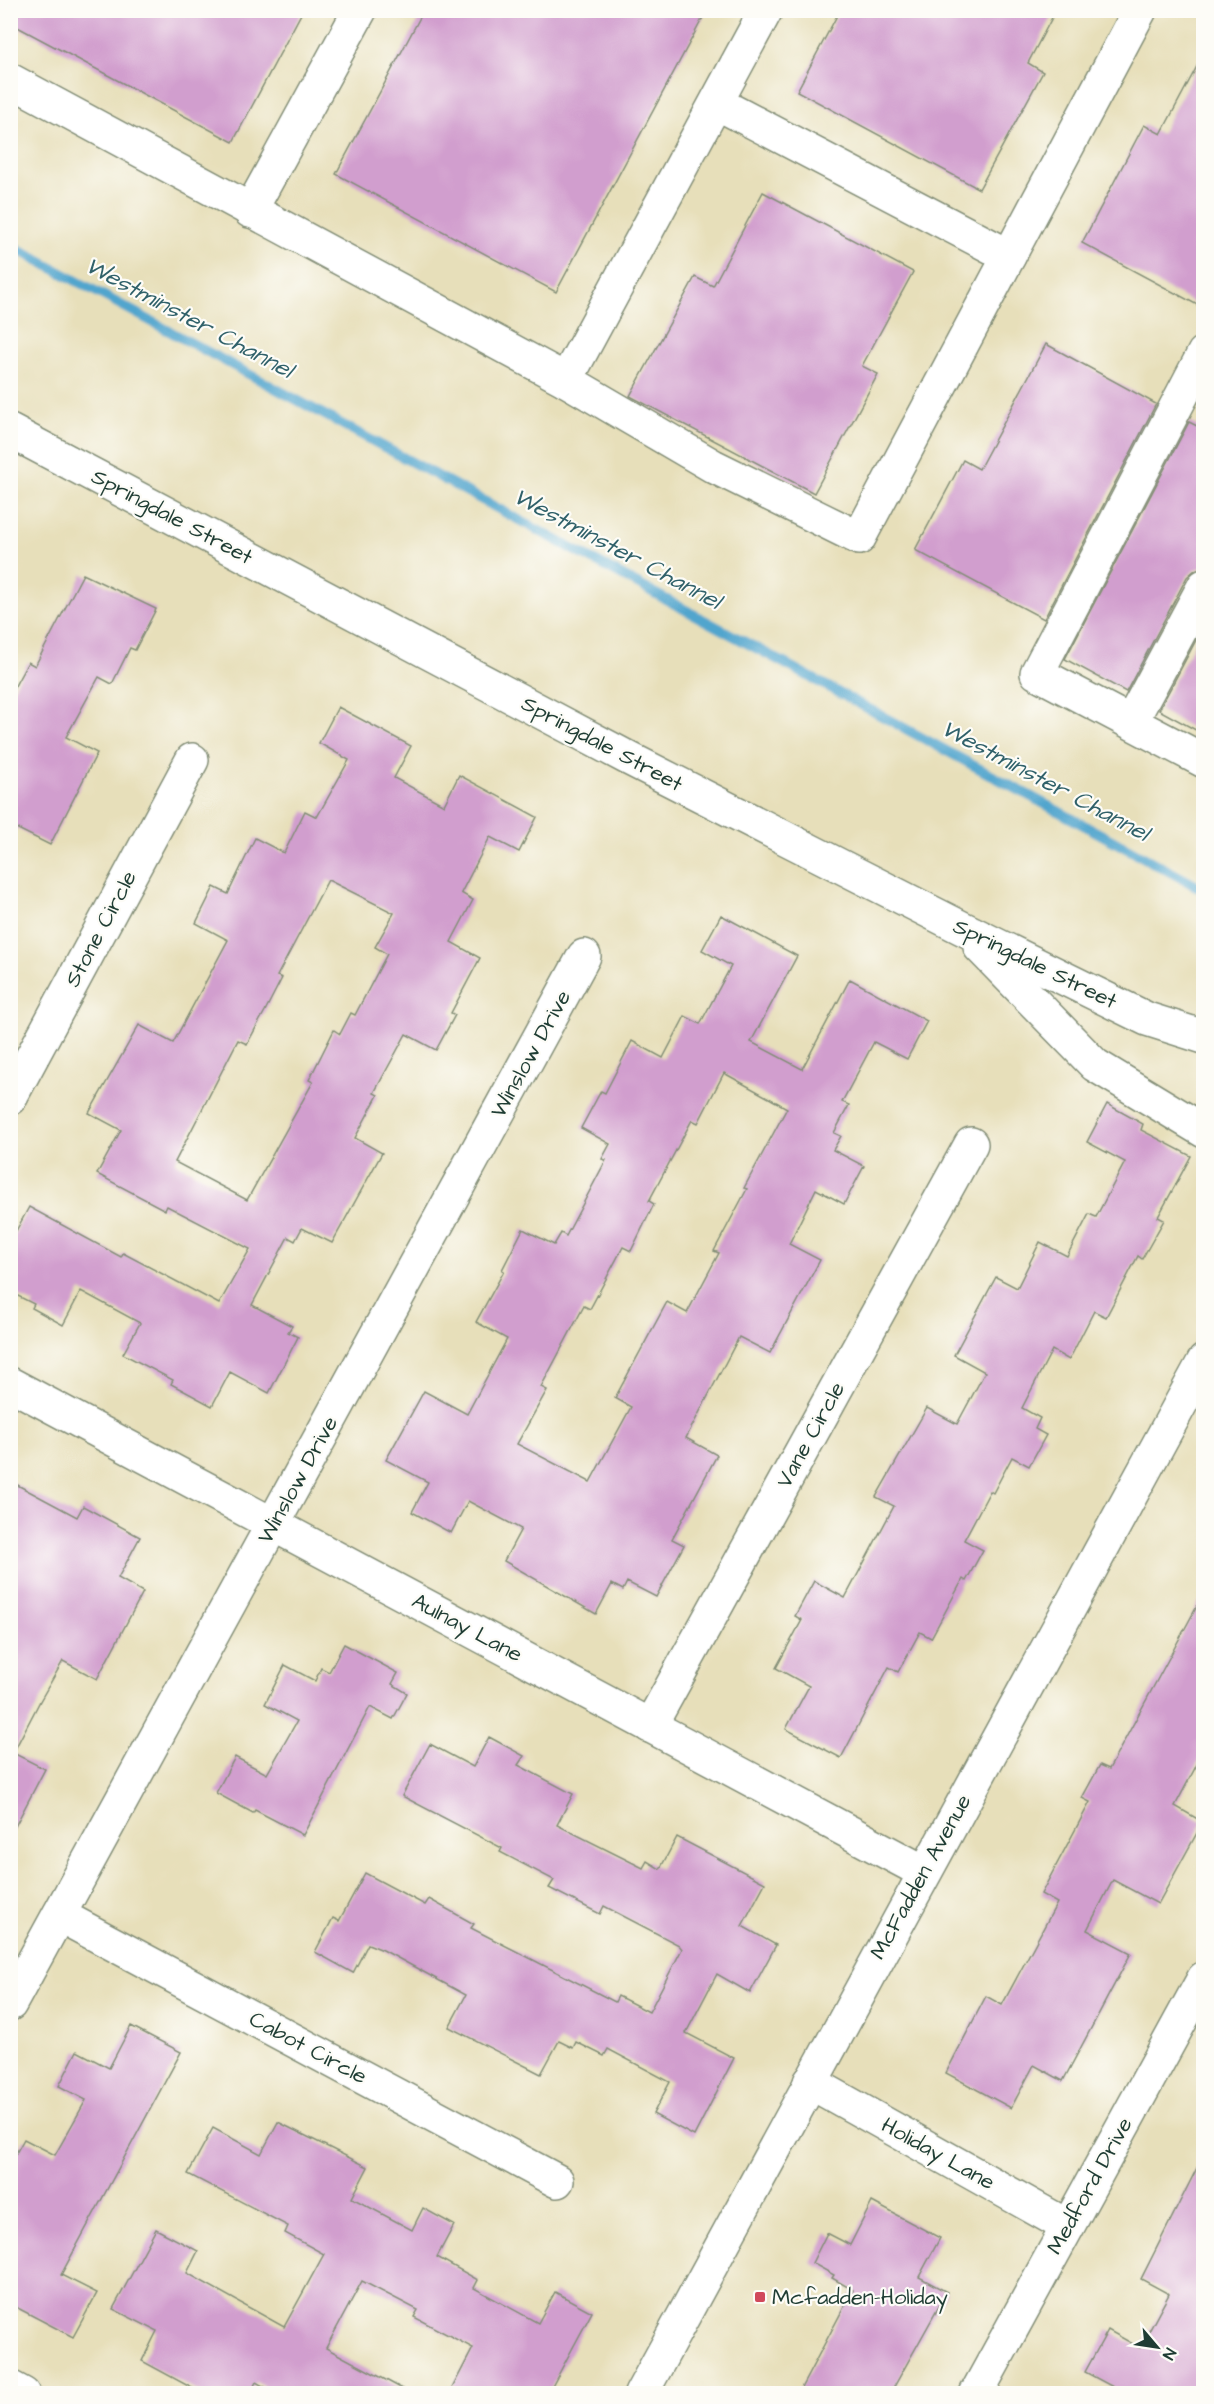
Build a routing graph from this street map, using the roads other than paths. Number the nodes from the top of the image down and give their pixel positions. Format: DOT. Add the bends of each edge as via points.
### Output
graph roads {
  1 [pos="360,10"];
  2 [pos="766,10"];
  3 [pos="1140,10"];
  4 [pos="10,80"];
  5 [pos="717,104"];
  6 [pos="250,211"];
  7 [pos="1009,256"];
  8 [pos="1203,353"];
  9 [pos="566,380"];
  10 [pos="10,431"];
  11 [pos="1203,586"];
  12 [pos="1131,722"];
  13 [pos="192,760"];
  14 [pos="1203,761"];
  15 [pos="963,928"];
  16 [pos="584,956"];
  17 [pos="1203,1037"];
  18 [pos="10,1098"];
  19 [pos="1203,1131"];
  20 [pos="971,1144"];
  21 [pos="1203,1361"];
  22 [pos="10,1384"];
  23 [pos="273,1524"];
  24 [pos="650,1726"];
  25 [pos="924,1872"];
  26 [pos="59,1915"];
  27 [pos="1203,1978"];
  28 [pos="10,2004"];
  29 [pos="810,2082"];
  30 [pos="557,2181"];
  31 [pos="1067,2226"];
  32 [pos="10,2387"];
  33 [pos="23,2394"];
  34 [pos="640,2394"];
  35 [pos="976,2394"];
  1 -- 6 [label="street"];
  2 -- 5 [label="street"];
  3 -- 7 [label="street"];
  4 -- 6 [label="street"];
  5 -- 7 [label="street"];
  5 -- 9 [label="street"];
  6 -- 9 [label="street"];
  7 -- 9 [label="street" via="859,538 713,466"];
  8 -- 12 [label="street" via="1037,673"];
  10 -- 15 [label="street, Springdale Street" via="630,759"];
  11 -- 12 [label="street"];
  12 -- 14 [label="street"];
  13 -- 18 [label="street, Stone Circle"];
  15 -- 17 [label="street, Springdale Street" via="1147,1019"];
  15 -- 19 [label="street" via="1095,1065"];
  16 -- 23 [label="street, Winslow Drive"];
  20 -- 24 [label="street, Vane Circle"];
  21 -- 25 [label="street, McFadden Avenue"];
  22 -- 23 [label="street, Aulnay Lane"];
  23 -- 24 [label="street, Aulnay Lane"];
  23 -- 26 [label="street, Winslow Drive"];
  24 -- 25 [label="street, Aulnay Lane"];
  25 -- 29 [label="street, McFadden Avenue"];
  26 -- 28 [label="street, Winslow Drive"];
  26 -- 30 [label="street, Cabot Circle"];
  27 -- 31 [label="street, Medford Drive"];
  29 -- 31 [label="street, Holiday Lane"];
  29 -- 34 [label="street, McFadden Avenue"];
  31 -- 35 [label="street, Medford Drive"];
  32 -- 33 [label="street"];
}
